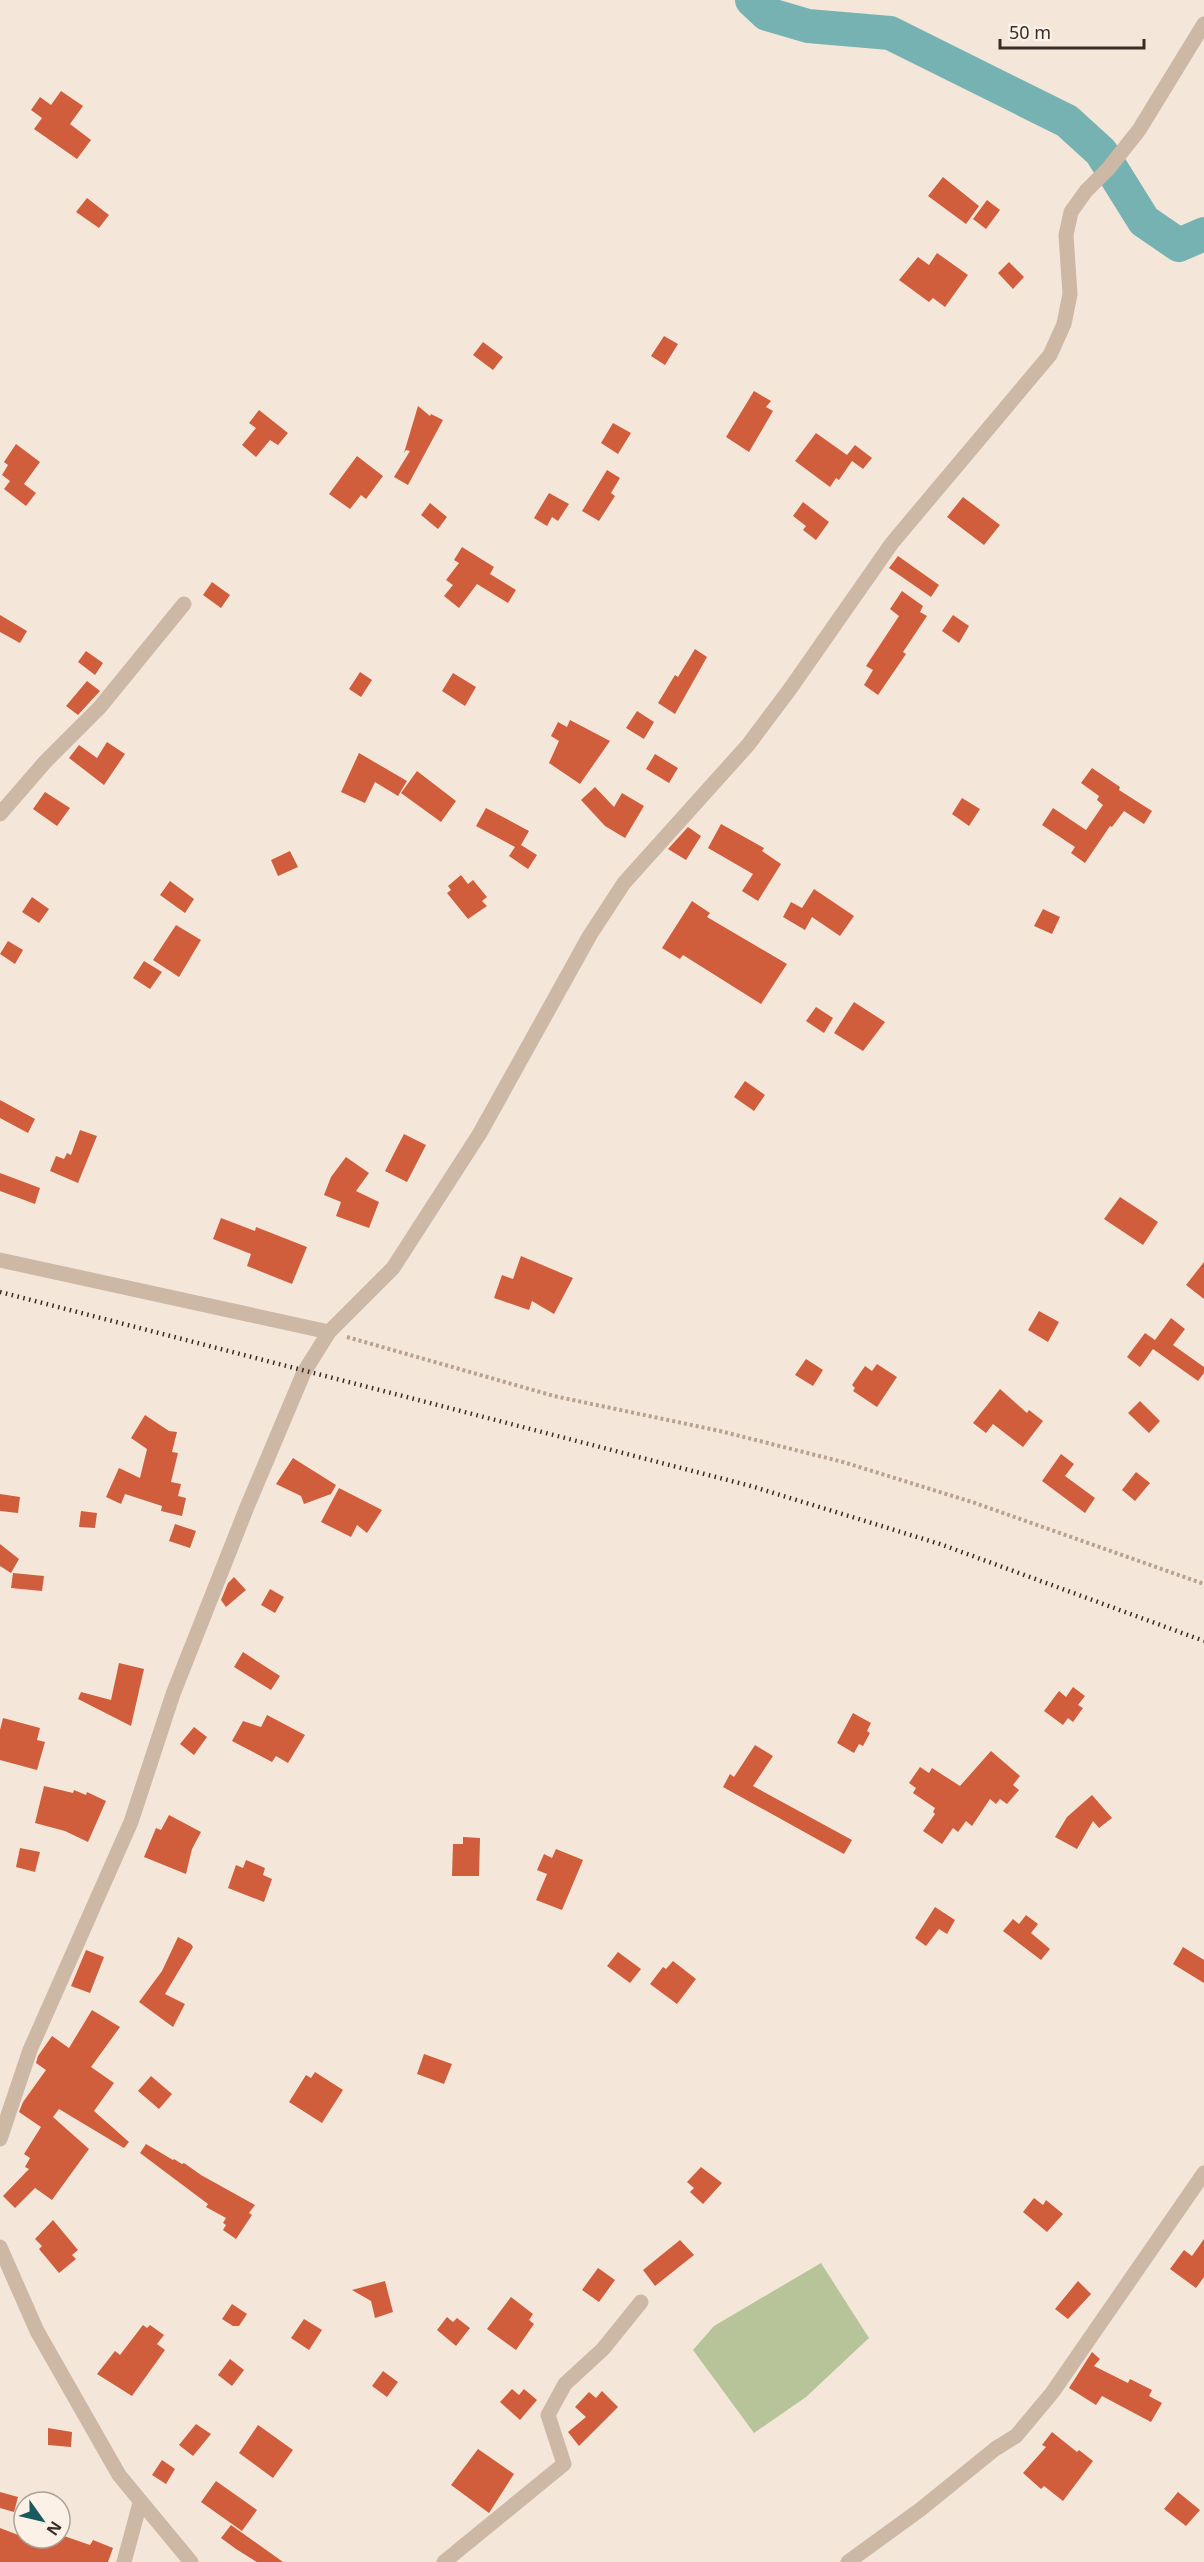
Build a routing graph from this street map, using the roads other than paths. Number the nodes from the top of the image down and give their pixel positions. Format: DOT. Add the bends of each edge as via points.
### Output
graph roads {
  1 [pos="1204,24"];
  2 [pos="184,604"];
  3 [pos="0,813"];
  4 [pos="0,1260"];
  5 [pos="329,1332"];
  6 [pos="0,2139"];
  7 [pos="1204,2173"];
  8 [pos="0,2247"];
  9 [pos="641,2302"];
  10 [pos="141,2504"];
  11 [pos="124,2562"];
  12 [pos="191,2562"];
  13 [pos="444,2562"];
  14 [pos="848,2562"];
  1 -- 5 [label="street" via="1139,130 1071,212 1066,235 1070,294 1064,324 1050,355 891,543 748,745 624,883 590,934 480,1133 393,1268"];
  2 -- 3 [label="street" via="100,707"];
  4 -- 5 [label="street"];
  5 -- 6 [label="street" via="304,1372 247,1506 173,1694 131,1822 30,2050"];
  7 -- 14 [label="street" via="1052,2393 1016,2436"];
  8 -- 10 [label="street" via="37,2331 119,2475"];
  9 -- 13 [label="street" via="603,2349 565,2384 548,2415 564,2464"];
  10 -- 11 [label="street"];
  10 -- 12 [label="street"];
}
